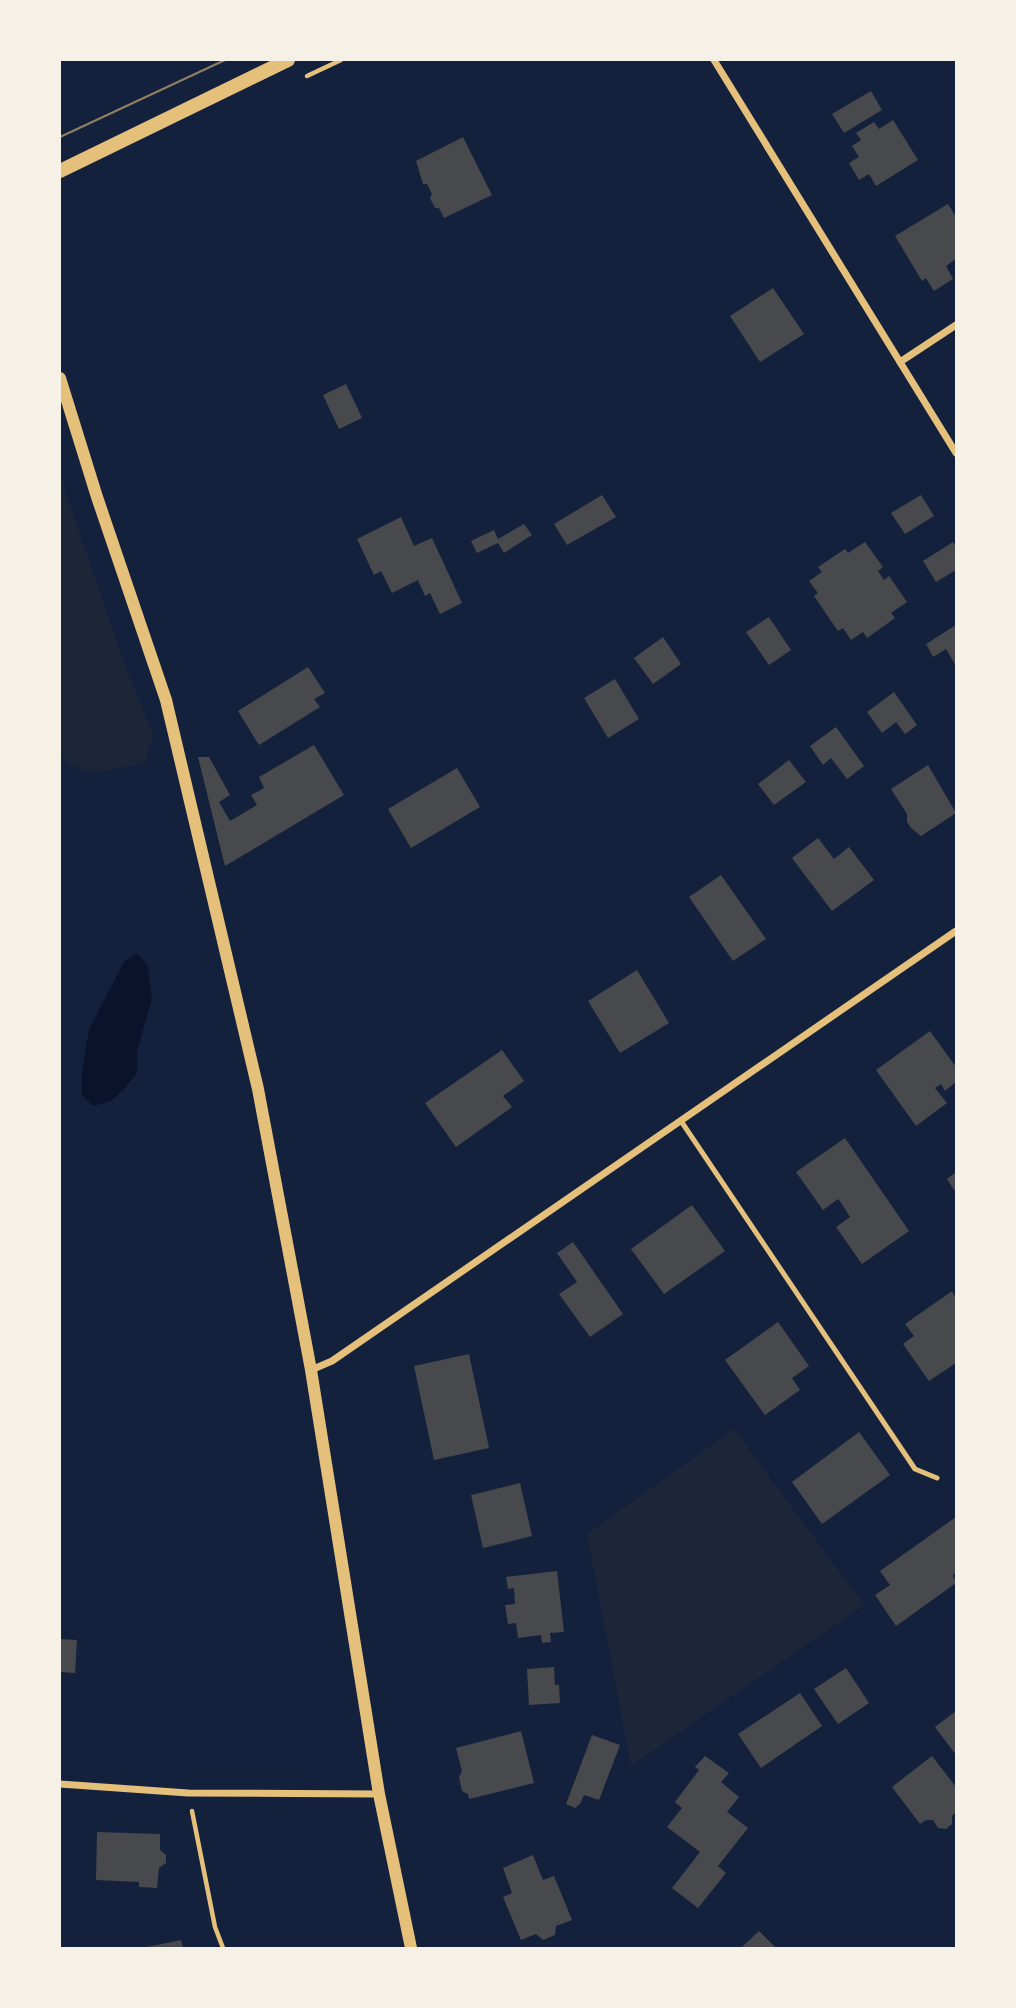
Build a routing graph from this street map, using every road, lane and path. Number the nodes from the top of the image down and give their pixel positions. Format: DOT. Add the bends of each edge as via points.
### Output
graph roads {
  1 [pos="288,60"];
  2 [pos="714,60"];
  3 [pos="60,171"];
  4 [pos="957,325"];
  5 [pos="900,362"];
  6 [pos="60,378"];
  7 [pos="957,453"];
  8 [pos="957,931"];
  9 [pos="681,1121"];
  10 [pos="311,1370"];
  11 [pos="937,1478"];
  12 [pos="60,1784"];
  13 [pos="188,1793"];
  14 [pos="379,1794"];
  15 [pos="223,1948"];
  16 [pos="411,1948"];
  1 -- 3 [label="main road"];
  2 -- 5 [label="street"];
  4 -- 5 [label="street"];
  5 -- 7 [label="street"];
  6 -- 10 [label="street" via="166,699 258,1089"];
  8 -- 9 [label="street"];
  9 -- 10 [label="street" via="332,1361"];
  9 -- 11 [label="lane" via="915,1469"];
  10 -- 14 [label="street"];
  12 -- 13 [label="street"];
  13 -- 14 [label="street"];
  13 -- 15 [label="path"];
  14 -- 16 [label="street"];
}
